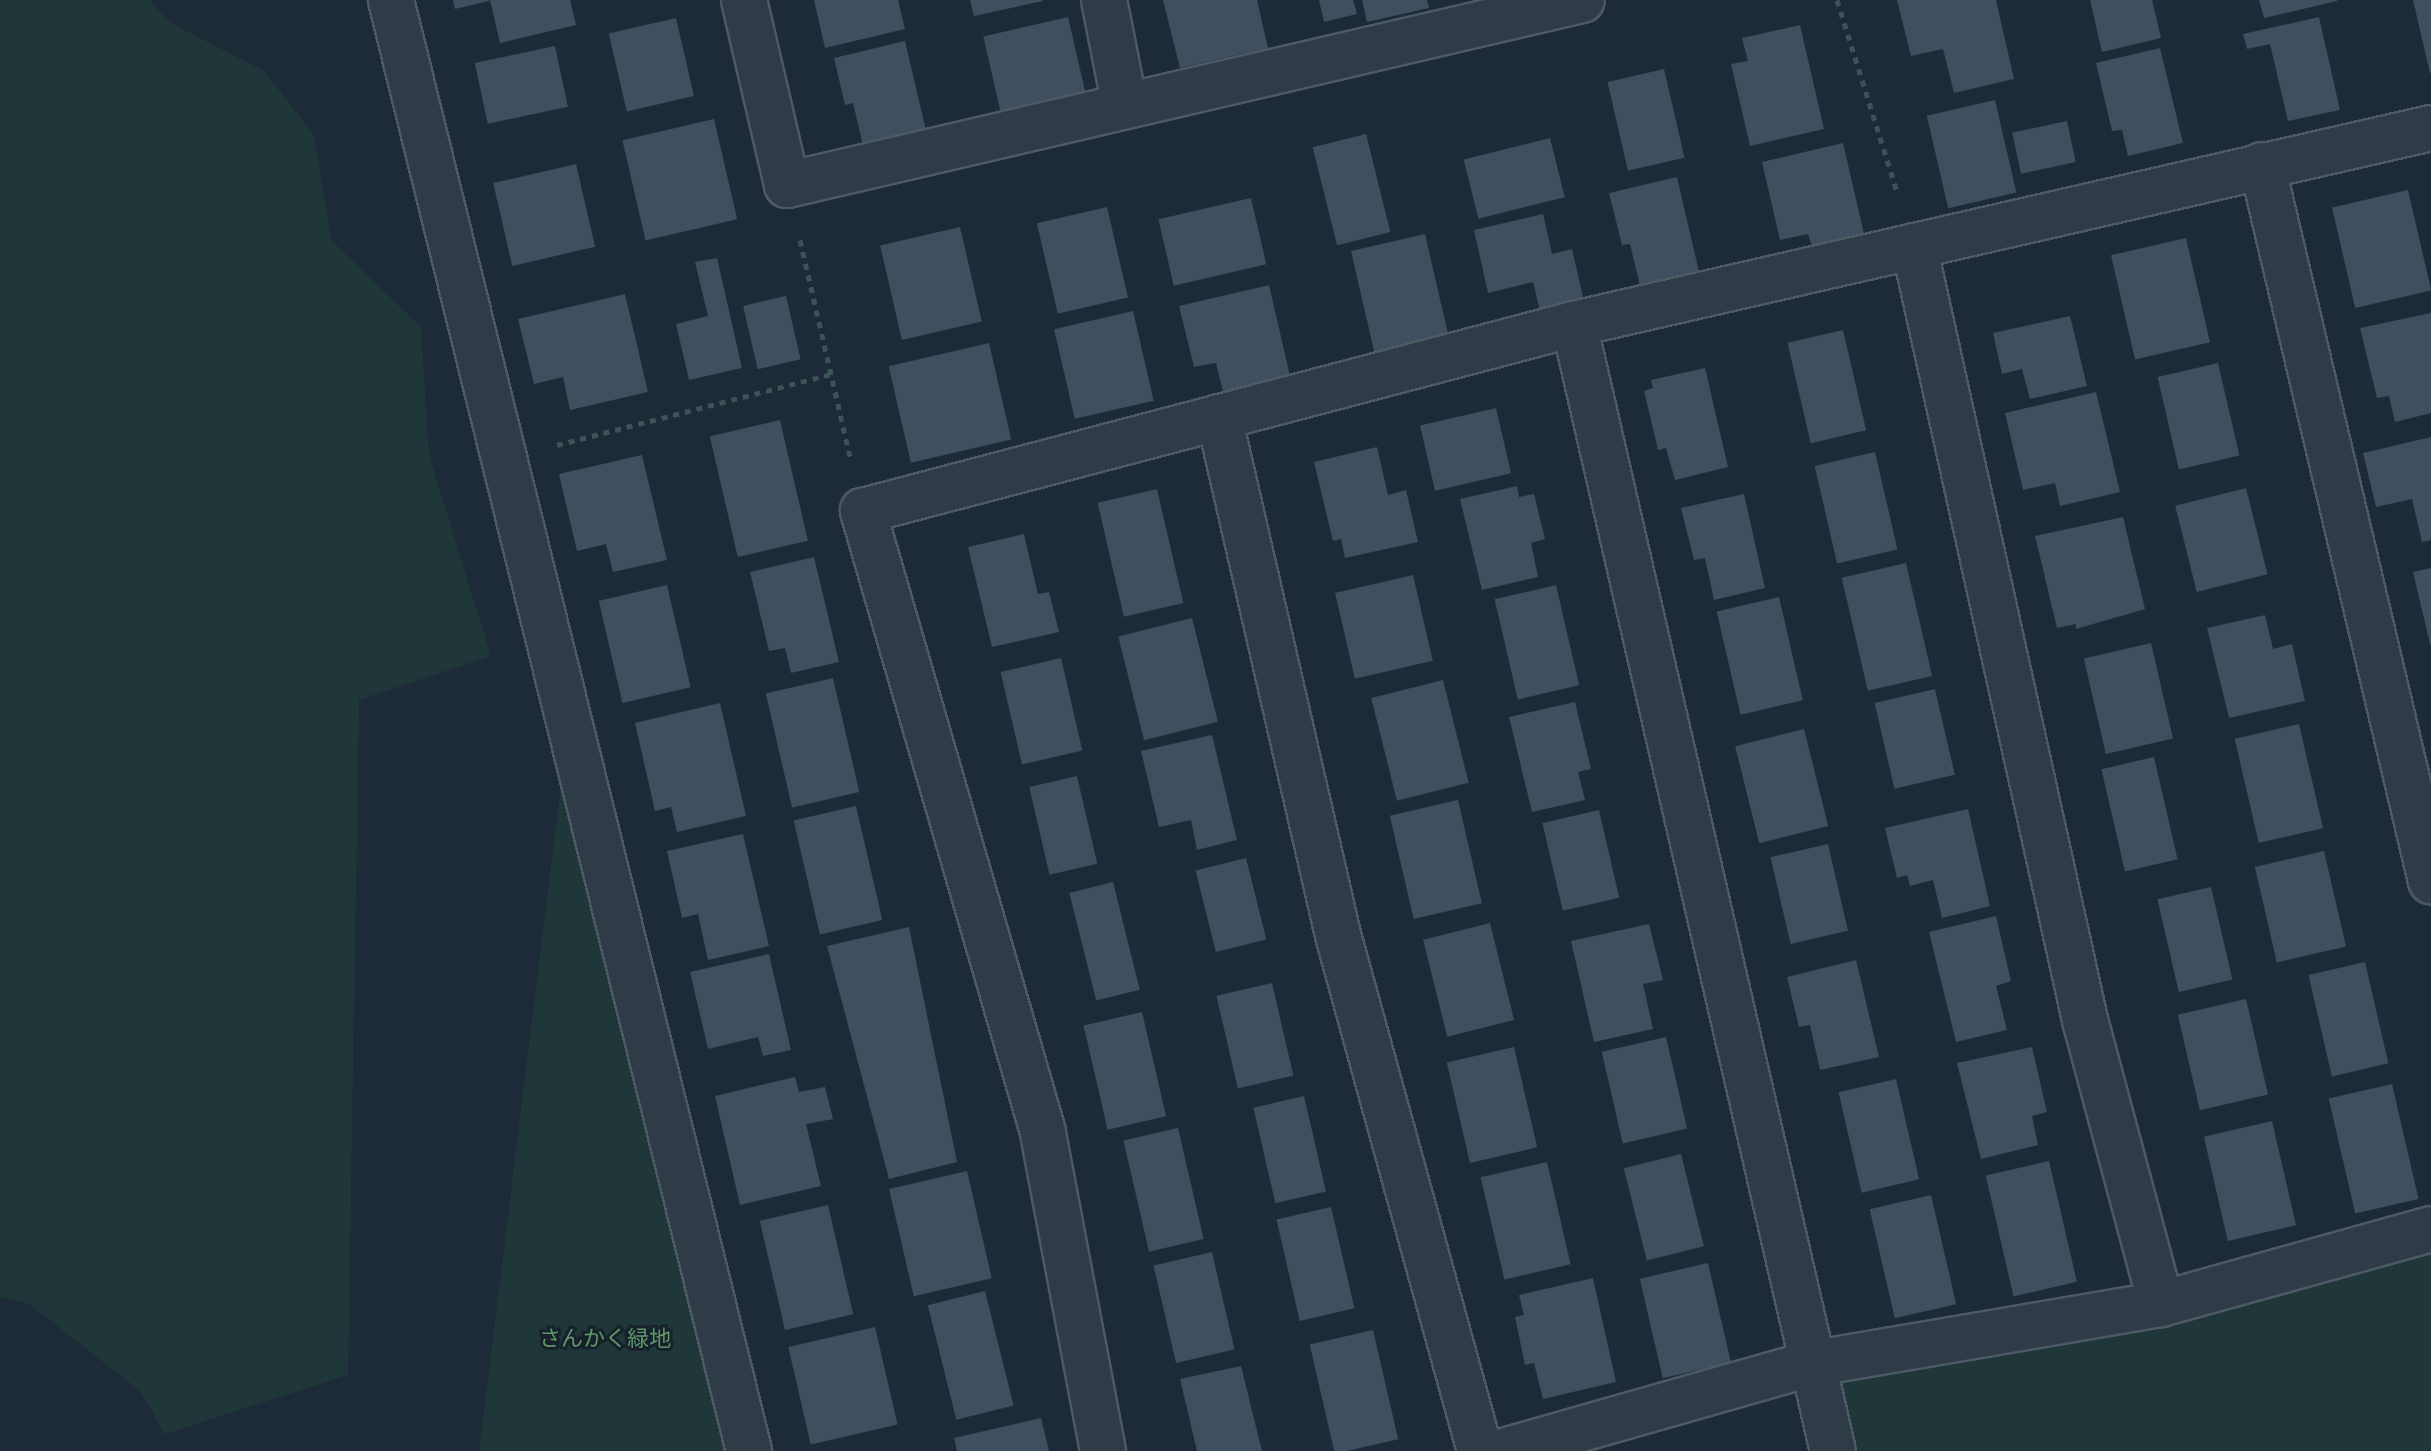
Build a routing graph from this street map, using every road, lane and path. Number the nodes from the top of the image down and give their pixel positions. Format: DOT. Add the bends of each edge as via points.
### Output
graph roads {
  1 [pos="391,0"];
  2 [pos="744,0"];
  3 [pos="1104,0"];
  4 [pos="1582,0"];
  5 [pos="1837,0"];
  6 [pos="1477,12"];
  7 [pos="1125,106"];
  8 [pos="2431,128"];
  9 [pos="2262,165"];
  10 [pos="787,185"];
  11 [pos="1914,246"];
  12 [pos="1574,324"];
  13 [pos="831,374"];
  14 [pos="1219,417"];
  15 [pos="505,458"];
  16 [pos="863,511"];
  17 [pos="2431,881"];
  18 [pos="2431,1229"];
  19 [pos="2161,1304"];
  20 [pos="1810,1364"];
  21 [pos="749,1451"];
  22 [pos="1103,1451"];
  23 [pos="1480,1451"];
  24 [pos="1504,1451"];
  25 [pos="1833,1451"];
  1 -- 15 [label="street"];
  2 -- 10 [label="street"];
  3 -- 7 [label="street"];
  4 -- 6 [label="street"];
  5 -- 11 [label="path"];
  6 -- 7 [label="street"];
  7 -- 10 [label="street"];
  8 -- 9 [label="street"];
  9 -- 11 [label="street"];
  9 -- 17 [label="street"];
  10 -- 13 [label="path"];
  11 -- 12 [label="street"];
  11 -- 19 [label="street" via="2085,1020"];
  12 -- 14 [label="street"];
  12 -- 20 [label="street"];
  13 -- 15 [label="path"];
  13 -- 16 [label="path"];
  14 -- 16 [label="street"];
  14 -- 23 [label="street" via="1338,935"];
  15 -- 21 [label="street"];
  16 -- 22 [label="street" via="1043,1132"];
  18 -- 19 [label="street"];
  19 -- 20 [label="street"];
  20 -- 24 [label="street"];
  20 -- 25 [label="street"];
}
